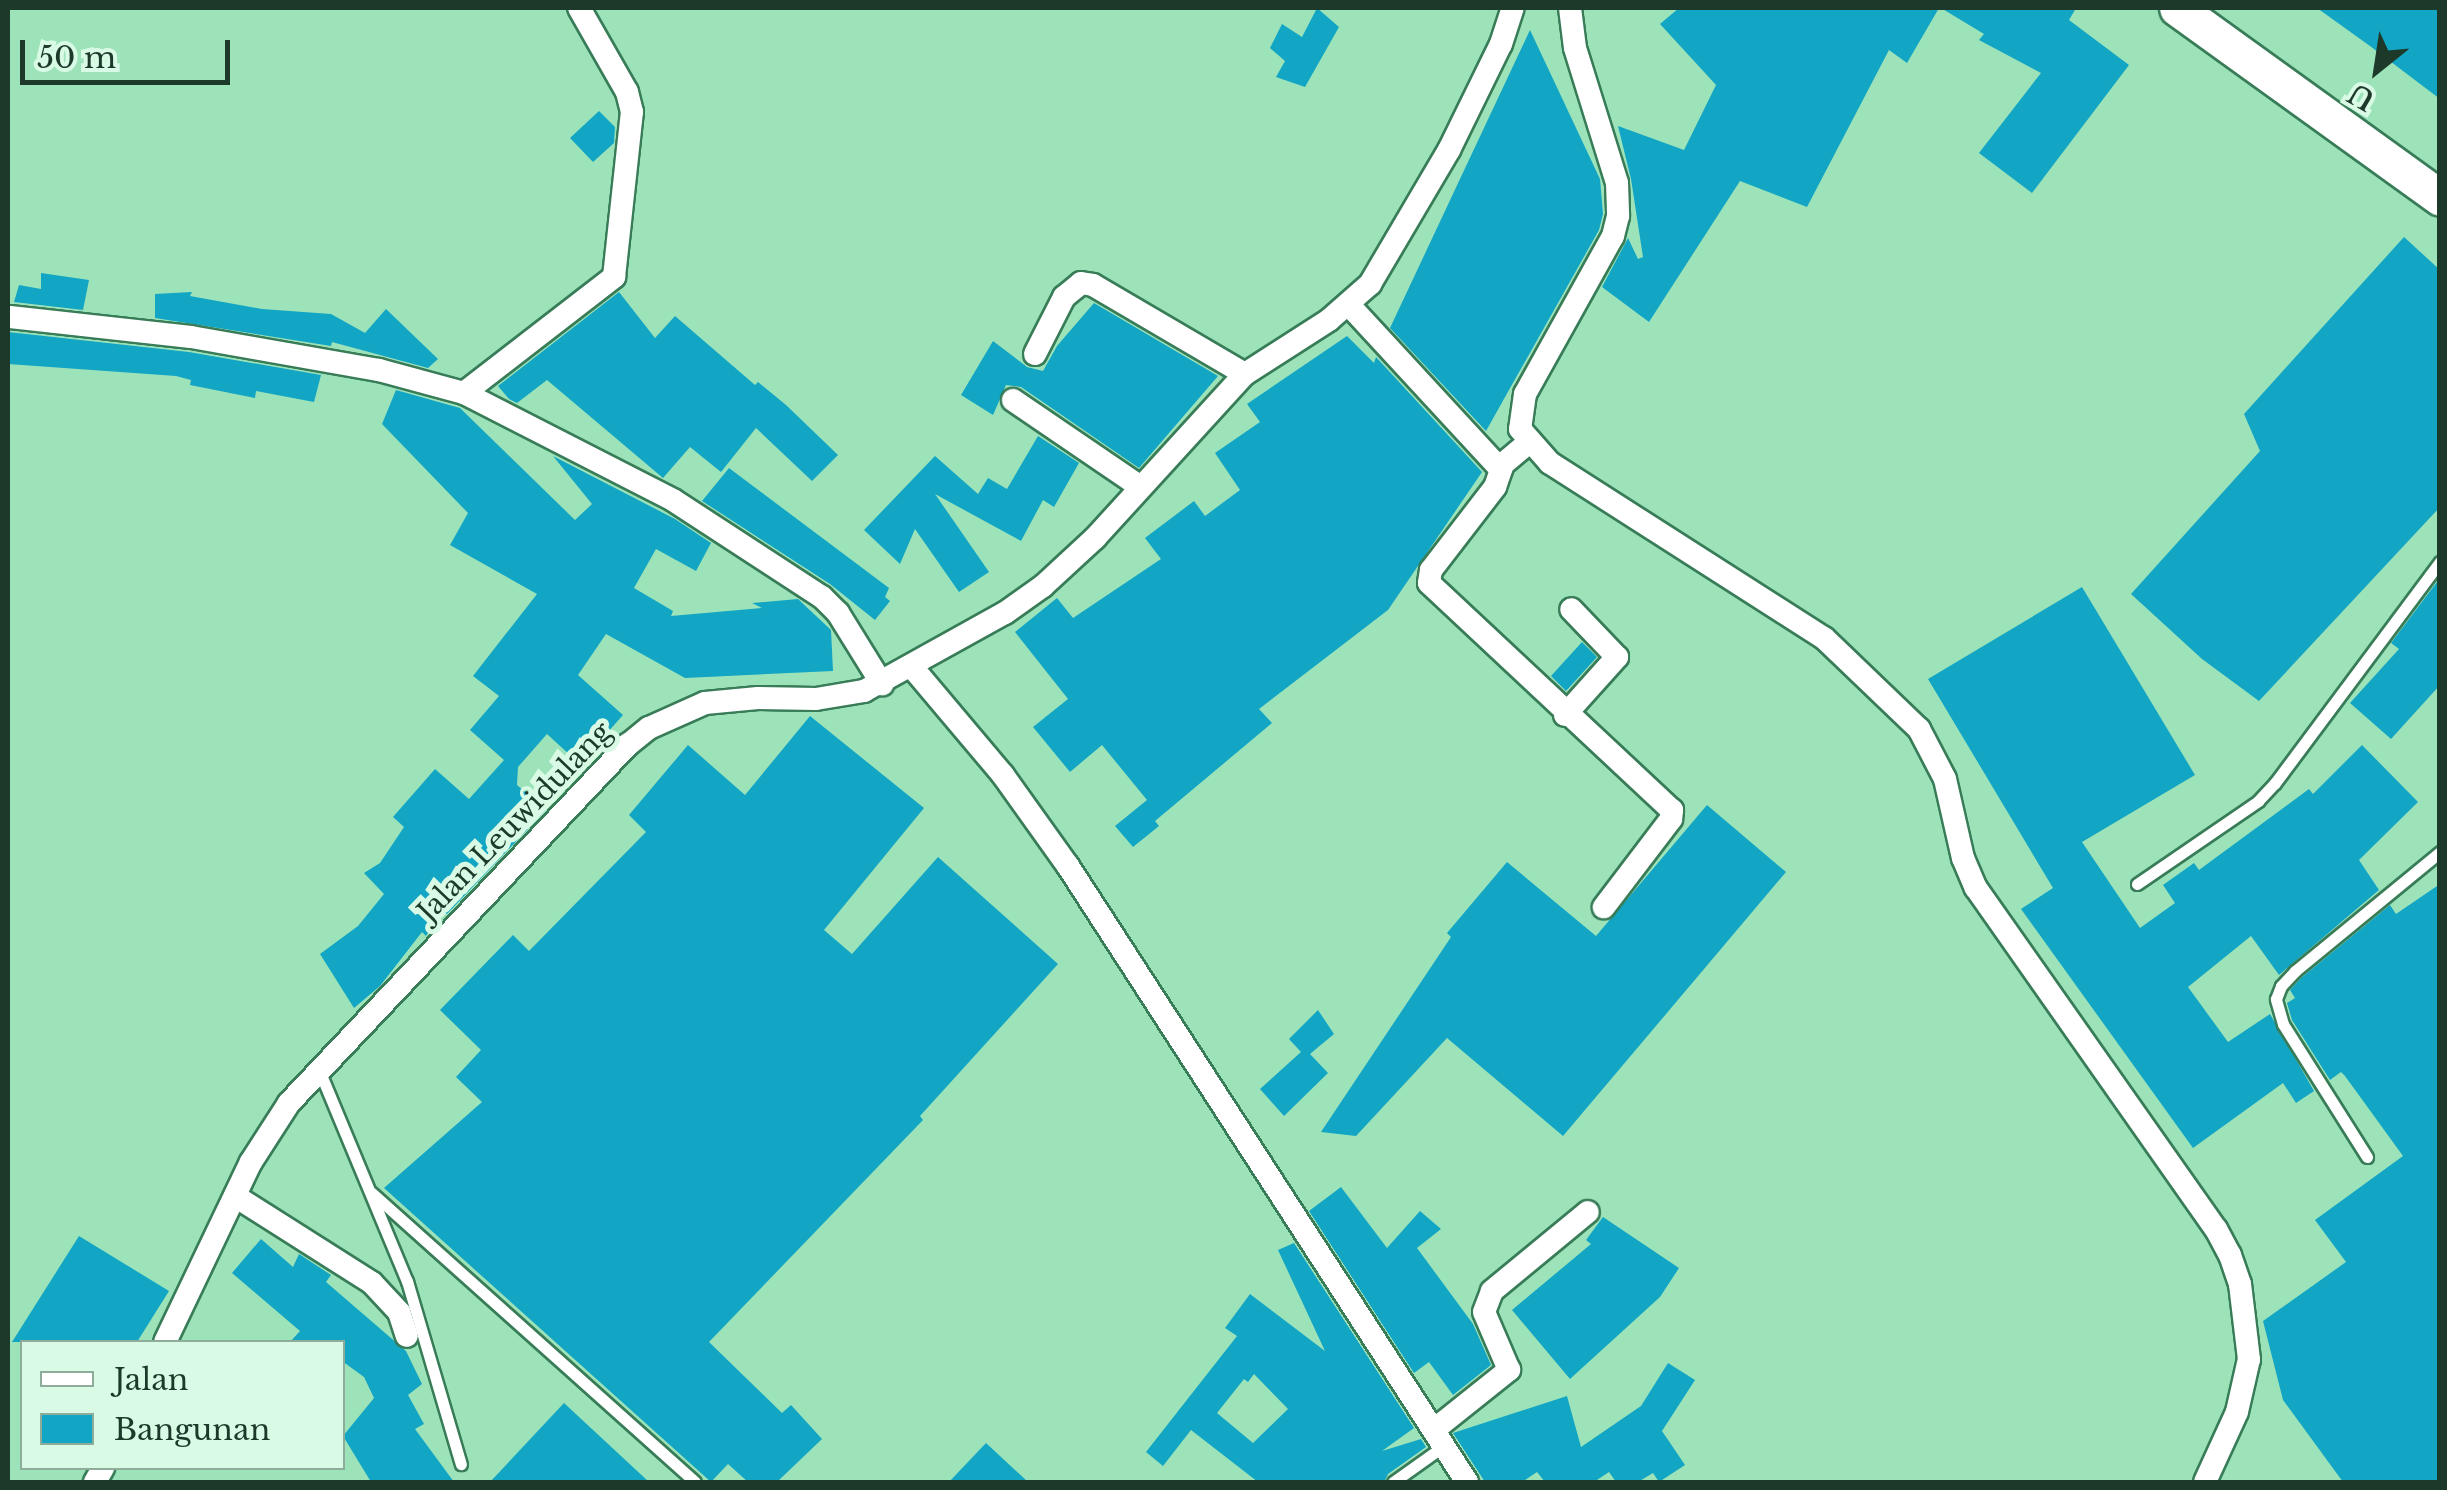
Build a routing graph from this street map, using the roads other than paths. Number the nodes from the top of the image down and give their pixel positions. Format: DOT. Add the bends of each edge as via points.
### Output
graph roads {
  1 [pos="579,8"];
  2 [pos="1512,8"];
  3 [pos="1570,8"];
  4 [pos="2177,8"];
  5 [pos="2440,198"];
  6 [pos="1349,305"];
  7 [pos="10,317"];
  8 [pos="1035,354"];
  9 [pos="1245,374"];
  10 [pos="464,392"];
  11 [pos="1014,400"];
  12 [pos="1514,455"];
  13 [pos="1140,486"];
  14 [pos="2440,562"];
  15 [pos="1571,609"];
  16 [pos="912,667"];
  17 [pos="882,684"];
  18 [pos="1565,715"];
  19 [pos="2440,852"];
  20 [pos="2138,884"];
  21 [pos="1604,907"];
  22 [pos="319,1070"];
  23 [pos="2367,1157"];
  24 [pos="372,1192"];
  25 [pos="235,1196"];
  26 [pos="1588,1212"];
  27 [pos="407,1336"];
  28 [pos="167,1340"];
  29 [pos="1440,1437"];
  30 [pos="462,1464"];
  31 [pos="695,1482"];
  32 [pos="1394,1482"];
  33 [pos="1467,1482"];
  34 [pos="2205,1482"];
  1 -- 10 [label="street" via="632,112 614,277"];
  2 -- 6 [label="street, Jalan Leuwidulang" via="1449,150 1384,265"];
  3 -- 12 [label="street" via="1575,48 1617,184 1618,216 1525,394"];
  4 -- 5 [label="main road"];
  6 -- 9 [label="street, Jalan Leuwidulang"];
  6 -- 12 [label="street"];
  7 -- 10 [label="street" via="191,337"];
  8 -- 9 [label="street" via="1064,297 1082,284 1093,285"];
  9 -- 13 [label="street, Jalan Leuwidulang"];
  10 -- 17 [label="street" via="673,500 822,597"];
  11 -- 13 [label="street"];
  12 -- 18 [label="street" via="1431,570 1429,583"];
  12 -- 34 [label="street" via="1550,463 1824,638 1919,729 1945,779 1976,888 2230,1255 2250,1359 2237,1412"];
  13 -- 16 [label="street, Jalan Leuwidulang" via="1043,586"];
  14 -- 20 [label="lane" via="2275,784"];
  15 -- 18 [label="street" via="1618,657"];
  16 -- 17 [label="street, Jalan Leuwidulang"];
  16 -- 29 [label="street" via="1068,866"];
  17 -- 22 [label="street, Jalan Leuwidulang" via="816,699 724,699 649,728"];
  18 -- 21 [label="street" via="1672,813"];
  19 -- 23 [label="lane" via="2280,986 2276,998 2283,1024"];
  22 -- 24 [label="lane"];
  22 -- 25 [label="street, Jalan Leuwidulang" via="266,1134"];
  24 -- 30 [label="lane" via="407,1281"];
  24 -- 31 [label="lane"];
  25 -- 27 [label="street" via="372,1283 399,1312"];
  25 -- 28 [label="street, Jalan Leuwidulang"];
  26 -- 29 [label="street" via="1492,1290 1484,1312 1509,1370"];
  29 -- 32 [label="lane"];
  29 -- 33 [label="street"];
}
